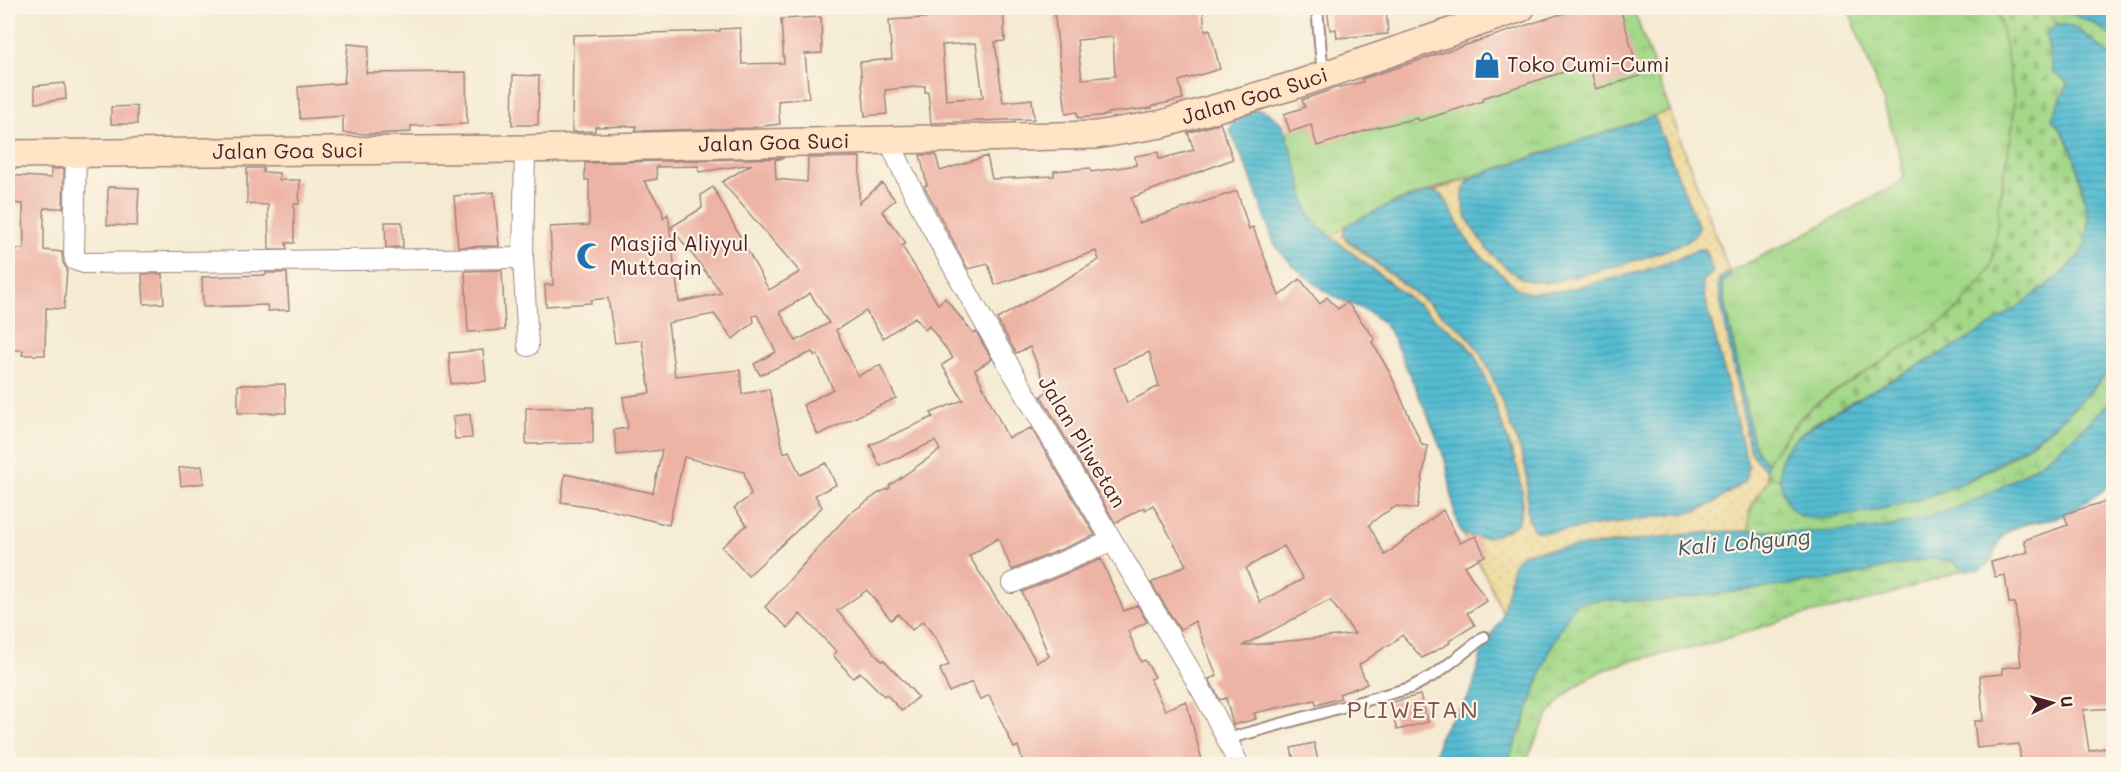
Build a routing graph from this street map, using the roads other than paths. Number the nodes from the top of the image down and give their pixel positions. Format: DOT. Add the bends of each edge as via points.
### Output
graph roads {
  1 [pos="1317,8"];
  2 [pos="1521,8"];
  3 [pos="1323,75"];
  4 [pos="890,142"];
  5 [pos="525,149"];
  6 [pos="76,153"];
  7 [pos="8,154"];
  8 [pos="523,258"];
  9 [pos="528,346"];
  10 [pos="1112,541"];
  11 [pos="1012,583"];
  12 [pos="1484,637"];
  13 [pos="1227,739"];
  14 [pos="1238,765"];
  1 -- 3 [label="lane"];
  2 -- 3 [label="street, Jalan Goa Suci"];
  3 -- 4 [label="street, Jalan Goa Suci" via="1162,124 1121,132 1076,137"];
  4 -- 5 [label="street, Jalan Goa Suci"];
  4 -- 10 [label="street, Jalan Pliwetan" via="966,290"];
  5 -- 6 [label="street, Jalan Goa Suci"];
  5 -- 8 [label="street"];
  6 -- 7 [label="street, Jalan Goa Suci"];
  6 -- 8 [label="street" via="74,254 75,260 84,263"];
  8 -- 9 [label="street"];
  10 -- 11 [label="street"];
  10 -- 13 [label="street, Jalan Pliwetan"];
  12 -- 13 [label="lane" via="1436,674 1410,688"];
  13 -- 14 [label="street, Jalan Pliwetan"];
}
